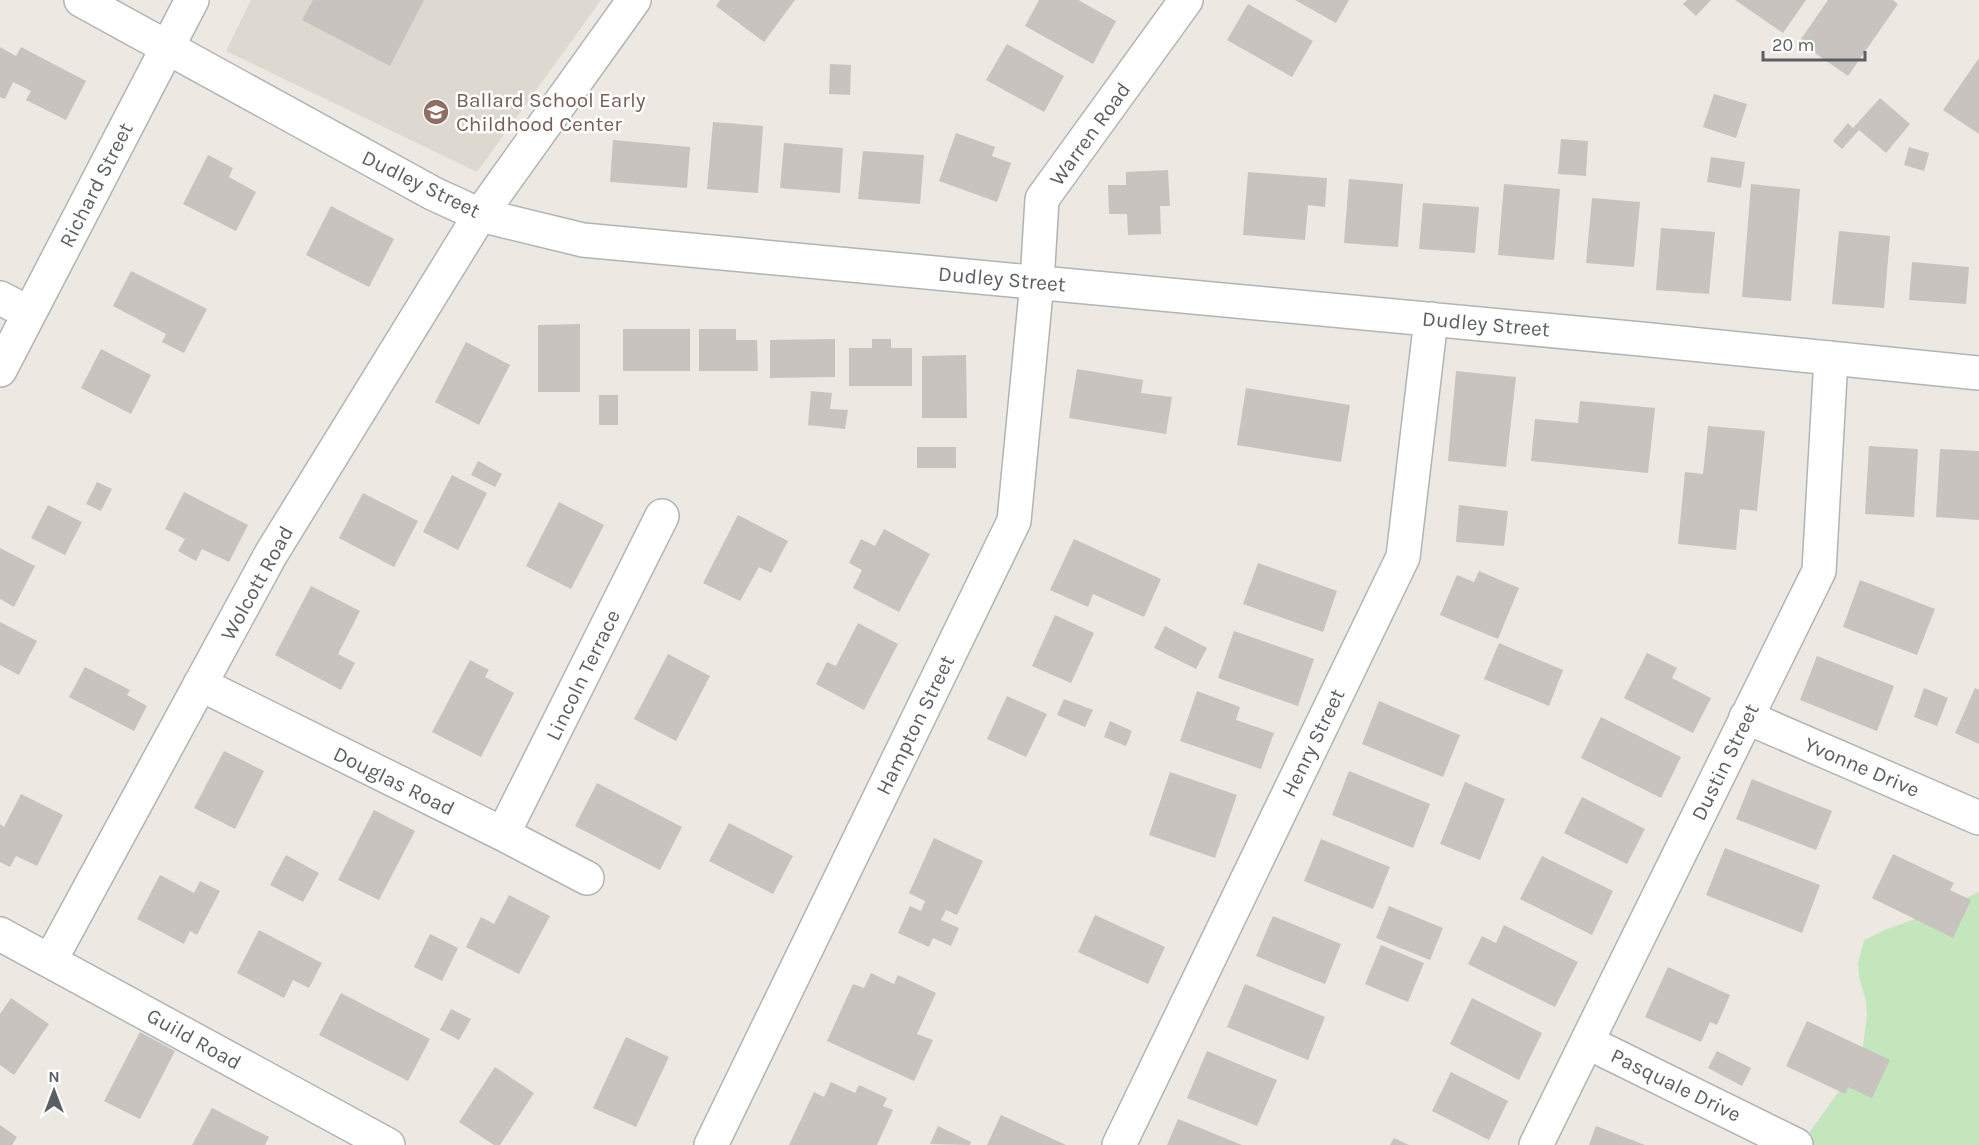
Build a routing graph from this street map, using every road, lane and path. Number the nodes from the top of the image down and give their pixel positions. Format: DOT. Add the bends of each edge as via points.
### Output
graph roads {
  1 [pos="81,0"];
  2 [pos="192,0"];
  3 [pos="634,0"];
  4 [pos="1186,0"];
  5 [pos="167,48"];
  6 [pos="480,215"];
  7 [pos="1037,282"];
  8 [pos="0,298"];
  9 [pos="29,313"];
  10 [pos="1431,319"];
  11 [pos="1831,358"];
  12 [pos="0,370"];
  13 [pos="1979,373"];
  14 [pos="662,516"];
  15 [pos="200,684"];
  16 [pos="1746,717"];
  17 [pos="1979,818"];
  18 [pos="503,834"];
  19 [pos="587,878"];
  20 [pos="0,934"];
  21 [pos="50,961"];
  22 [pos="1587,1042"];
  23 [pos="388,1145"];
  24 [pos="711,1145"];
  25 [pos="1119,1145"];
  26 [pos="1536,1145"];
  27 [pos="1796,1145"];
  1 -- 5 [label="street, Dudley Street"];
  2 -- 5 [label="street, Richard Street"];
  3 -- 6 [label="street, Wolcott Road"];
  4 -- 7 [label="street, Warren Road" via="1042,200"];
  5 -- 6 [label="street, Dudley Street" via="434,194"];
  5 -- 9 [label="street, Richard Street"];
  6 -- 7 [label="street, Dudley Street" via="583,240"];
  6 -- 15 [label="street, Wolcott Road" via="271,554"];
  7 -- 10 [label="street, Dudley Street"];
  7 -- 24 [label="street, Hampton Street" via="1014,521"];
  8 -- 9 [label="street"];
  9 -- 12 [label="street, Richard Street"];
  10 -- 11 [label="street, Dudley Street"];
  10 -- 25 [label="street, Henry Street" via="1403,557"];
  11 -- 13 [label="street, Dudley Street"];
  11 -- 16 [label="street, Dustin Street" via="1818,571"];
  14 -- 18 [label="street, Lincoln Terrace"];
  15 -- 18 [label="street, Douglas Road"];
  15 -- 21 [label="street, Wolcott Road"];
  16 -- 17 [label="street, Yvonne Drive"];
  16 -- 22 [label="street, Dustin Street"];
  18 -- 19 [label="street, Douglas Road"];
  20 -- 21 [label="street, Guild Road"];
  21 -- 23 [label="street, Guild Road"];
  22 -- 26 [label="street, Dustin Street"];
  22 -- 27 [label="street, Pasquale Drive"];
}
